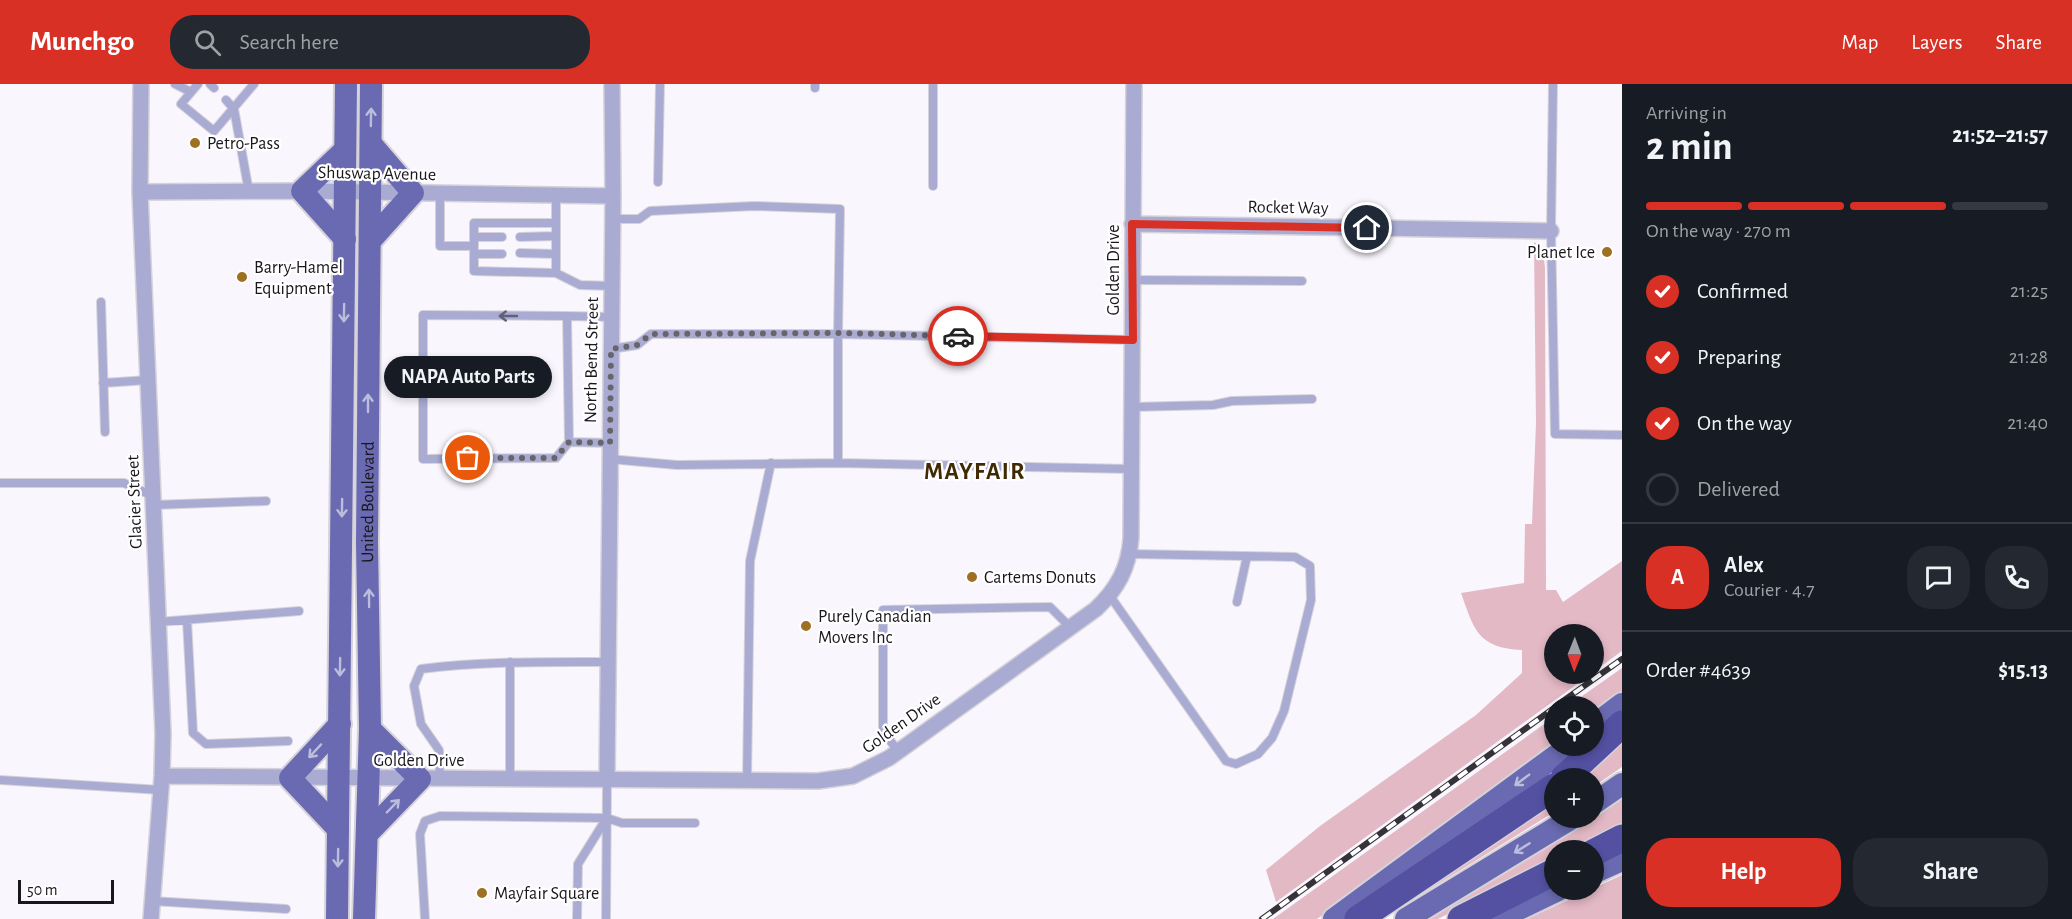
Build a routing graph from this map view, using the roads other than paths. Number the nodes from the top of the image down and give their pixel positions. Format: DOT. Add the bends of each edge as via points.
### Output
graph roads {
  1 [pos="141,84"];
  2 [pos="176,84"];
  3 [pos="198,84"];
  4 [pos="254,84"];
  5 [pos="346,84"];
  6 [pos="371,84"];
  7 [pos="612,84"];
  8 [pos="660,84"];
  9 [pos="933,84"];
  10 [pos="1134,84"];
  11 [pos="1553,84"];
  12 [pos="190,92"];
  13 [pos="226,100"];
  14 [pos="234,109"];
  15 [pos="371,144"];
  16 [pos="345,150"];
  17 [pos="658,182"];
  18 [pos="933,186"];
  19 [pos="303,191"];
  20 [pos="140,192"];
  21 [pos="249,192"];
  22 [pos="345,192"];
  23 [pos="370,192"];
  24 [pos="413,193"];
  25 [pos="440,193"];
  26 [pos="556,195"];
  27 [pos="613,196"];
  28 [pos="613,219"];
  29 [pos="556,223"];
  30 [pos="1132,224"];
  31 [pos="1551,231"];
  32 [pos="556,236"];
  33 [pos="474,237"];
  34 [pos="502,237"];
  35 [pos="520,237"];
  36 [pos="345,239"];
  37 [pos="370,241"];
  38 [pos="474,250"];
  39 [pos="502,254"];
  40 [pos="520,254"];
  41 [pos="556,254"];
  42 [pos="556,273"];
  43 [pos="1132,280"];
  44 [pos="1302,281"];
  45 [pos="612,286"];
  46 [pos="101,302"];
  47 [pos="567,316"];
  48 [pos="611,317"];
  49 [pos="838,333"];
  50 [pos="1133,340"];
  51 [pos="611,349"];
  52 [pos="148,380"];
  53 [pos="103,383"];
  54 [pos="1312,399"];
  55 [pos="1132,407"];
  56 [pos="105,432"];
  57 [pos="1622,435"];
  58 [pos="569,442"];
  59 [pos="610,443"];
  60 [pos="609,459"];
  61 [pos="771,463"];
  62 [pos="838,464"];
  63 [pos="1131,469"];
  64 [pos="0,483"];
  65 [pos="153,501"];
  66 [pos="266,501"];
  67 [pos="1130,554"];
  68 [pos="1247,556"];
  69 [pos="1110,596"];
  70 [pos="1237,602"];
  71 [pos="299,611"];
  72 [pos="188,620"];
  73 [pos="158,622"];
  74 [pos="1070,627"];
  75 [pos="510,662"];
  76 [pos="608,662"];
  77 [pos="1622,704"];
  78 [pos="1604,718"];
  79 [pos="340,724"];
  80 [pos="1622,724"];
  81 [pos="370,729"];
  82 [pos="288,741"];
  83 [pos="898,751"];
  84 [pos="1555,756"];
  85 [pos="1575,768"];
  86 [pos="290,778"];
  87 [pos="339,778"];
  88 [pos="369,779"];
  89 [pos="430,779"];
  90 [pos="510,779"];
  91 [pos="0,780"];
  92 [pos="607,780"];
  93 [pos="747,781"];
  94 [pos="161,783"];
  95 [pos="1622,784"];
  96 [pos="1544,793"];
  97 [pos="1544,795"];
  98 [pos="1604,796"];
  99 [pos="607,818"];
  100 [pos="694,823"];
  101 [pos="1556,828"];
  102 [pos="338,829"];
  103 [pos="367,834"];
  104 [pos="1622,838"];
  105 [pos="1604,847"];
  106 [pos="1622,860"];
  107 [pos="1604,868"];
  108 [pos="1544,877"];
  109 [pos="1544,897"];
  110 [pos="152,901"];
  111 [pos="286,909"];
  112 [pos="151,919"];
  113 [pos="337,919"];
  114 [pos="364,919"];
  115 [pos="425,919"];
  116 [pos="577,919"];
  117 [pos="606,919"];
  118 [pos="1334,919"];
  119 [pos="1358,919"];
  120 [pos="1373,919"];
  121 [pos="1406,919"];
  122 [pos="1461,919"];
  123 [pos="1498,919"];
  1 -- 20 [label="street, Glacier Street"];
  2 -- 12 [label="lane"];
  3 -- 12 [label="lane"];
  4 -- 14 [label="lane"];
  5 -- 16 [label="main road, United Boulevard"];
  15 -- 6 [label="main road, United Boulevard, one-way"];
  7 -- 27 [label="street, North Bend Street"];
  8 -- 17 [label="lane"];
  9 -- 18 [label="lane"];
  10 -- 30 [label="street, Golden Drive"];
  11 -- 31 [label="lane"];
  12 -- 14 [label="lane" via="181,104 213,131"];
  13 -- 14 [label="lane"];
  14 -- 21 [label="lane"];
  15 -- 23 [label="main road, United Boulevard"];
  15 -- 24 [label="main road"];
  16 -- 19 [label="main road"];
  16 -- 22 [label="main road, United Boulevard"];
  19 -- 21 [label="street, Shuswap Avenue"];
  19 -- 22 [label="street, Shuswap Avenue"];
  19 -- 36 [label="main road"];
  20 -- 21 [label="street, Shuswap Avenue"];
  20 -- 52 [label="street, Glacier Street"];
  22 -- 23 [label="street, Shuswap Avenue"];
  22 -- 36 [label="main road, United Boulevard"];
  23 -- 24 [label="street, Shuswap Avenue"];
  23 -- 37 [label="main road, United Boulevard"];
  24 -- 25 [label="street, Shuswap Avenue"];
  24 -- 37 [label="main road"];
  25 -- 26 [label="street, Shuswap Avenue"];
  25 -- 38 [label="lane" via="440,246"];
  26 -- 27 [label="street, Shuswap Avenue"];
  26 -- 29 [label="lane"];
  27 -- 28 [label="street, North Bend Street"];
  28 -- 45 [label="street, North Bend Street"];
  28 -- 49 [label="lane" via="639,219 650,211 754,206 840,209"];
  29 -- 32 [label="lane"];
  29 -- 33 [label="lane" via="474,223"];
  30 -- 31 [label="street, Rocket Way"];
  30 -- 43 [label="street, Golden Drive"];
  31 -- 57 [label="lane" via="1555,434"];
  32 -- 35 [label="lane"];
  32 -- 41 [label="lane"];
  33 -- 34 [label="lane"];
  33 -- 38 [label="lane"];
  36 -- 79 [label="main road, United Boulevard, one-way"];
  81 -- 37 [label="main road, United Boulevard, one-way"];
  38 -- 39 [label="lane"];
  38 -- 42 [label="lane" via="474,272"];
  40 -- 41 [label="lane"];
  41 -- 42 [label="lane"];
  42 -- 45 [label="lane" via="580,285"];
  43 -- 44 [label="lane"];
  43 -- 50 [label="street, Golden Drive"];
  45 -- 48 [label="street, North Bend Street"];
  46 -- 53 [label="lane"];
  47 -- 48 [label="lane"];
  47 -- 58 [label="lane"];
  47 -- 58 [label="lane, one-way" via="423,315 423,459 556,458"];
  48 -- 51 [label="street, North Bend Street"];
  49 -- 50 [label="lane"];
  49 -- 51 [label="lane" via="651,334 637,345"];
  49 -- 62 [label="lane"];
  50 -- 55 [label="street, Golden Drive"];
  51 -- 59 [label="street, North Bend Street"];
  52 -- 53 [label="lane"];
  52 -- 65 [label="street, Glacier Street"];
  53 -- 56 [label="lane"];
  54 -- 55 [label="lane"];
  55 -- 63 [label="street, Golden Drive"];
  58 -- 59 [label="lane"];
  59 -- 60 [label="street, North Bend Street"];
  60 -- 61 [label="lane" via="677,465"];
  60 -- 76 [label="street, North Bend Street"];
  61 -- 62 [label="lane"];
  61 -- 93 [label="lane" via="750,561"];
  62 -- 63 [label="lane"];
  63 -- 67 [label="street, Golden Drive"];
  64 -- 65 [label="lane" via="124,483"];
  65 -- 66 [label="lane"];
  65 -- 73 [label="street, Glacier Street"];
  67 -- 68 [label="lane"];
  67 -- 69 [label="street, Golden Drive"];
  68 -- 69 [label="lane" via="1295,557 1310,566 1311,600 1284,711 1272,738 1258,754 1236,764 1226,761"];
  68 -- 70 [label="lane"];
  69 -- 74 [label="street, Golden Drive"];
  71 -- 72 [label="lane"];
  72 -- 73 [label="lane"];
  72 -- 82 [label="lane" via="193,733 206,744"];
  73 -- 94 [label="street, Glacier Street"];
  74 -- 83 [label="street, Golden Drive"];
  74 -- 83 [label="lane" via="1050,607 883,610 883,731"];
  75 -- 76 [label="lane"];
  75 -- 89 [label="lane" via="421,669 414,686 421,724 439,750"];
  75 -- 90 [label="lane"];
  76 -- 92 [label="street, North Bend Street"];
  77 -- 78 [label="main road"];
  79 -- 86 [label="main road, one-way"];
  79 -- 87 [label="main road, United Boulevard"];
  80 -- 85 [label="highway"];
  81 -- 88 [label="main road, United Boulevard"];
  81 -- 89 [label="main road"];
  83 -- 93 [label="street, Golden Drive" via="843,779"];
  84 -- 118 [label="main road, one-way"];
  86 -- 87 [label="street, Golden Drive"];
  86 -- 94 [label="street, Golden Drive"];
  86 -- 102 [label="main road"];
  87 -- 88 [label="street, Golden Drive"];
  87 -- 102 [label="main road, United Boulevard"];
  88 -- 89 [label="street, Golden Drive"];
  88 -- 103 [label="main road, United Boulevard"];
  89 -- 90 [label="street, Golden Drive"];
  103 -- 89 [label="main road, one-way"];
  90 -- 92 [label="street, Golden Drive"];
  91 -- 94 [label="lane"];
  92 -- 93 [label="street, Golden Drive"];
  92 -- 99 [label="lane"];
  94 -- 110 [label="street, Glacier Street"];
  95 -- 98 [label="main road"];
  96 -- 119 [label="highway"];
  97 -- 120 [label="highway"];
  99 -- 100 [label="lane" via="622,823"];
  99 -- 115 [label="lane" via="440,816 425,821 420,834"];
  99 -- 116 [label="lane" via="578,864"];
  99 -- 117 [label="lane"];
  101 -- 121 [label="main road, one-way"];
  102 -- 113 [label="main road, United Boulevard, one-way"];
  103 -- 114 [label="main road, United Boulevard"];
  104 -- 105 [label="highway"];
  106 -- 107 [label="main road"];
  108 -- 122 [label="highway"];
  109 -- 123 [label="main road"];
  110 -- 111 [label="lane"];
  110 -- 112 [label="street, Glacier Street"];
}
